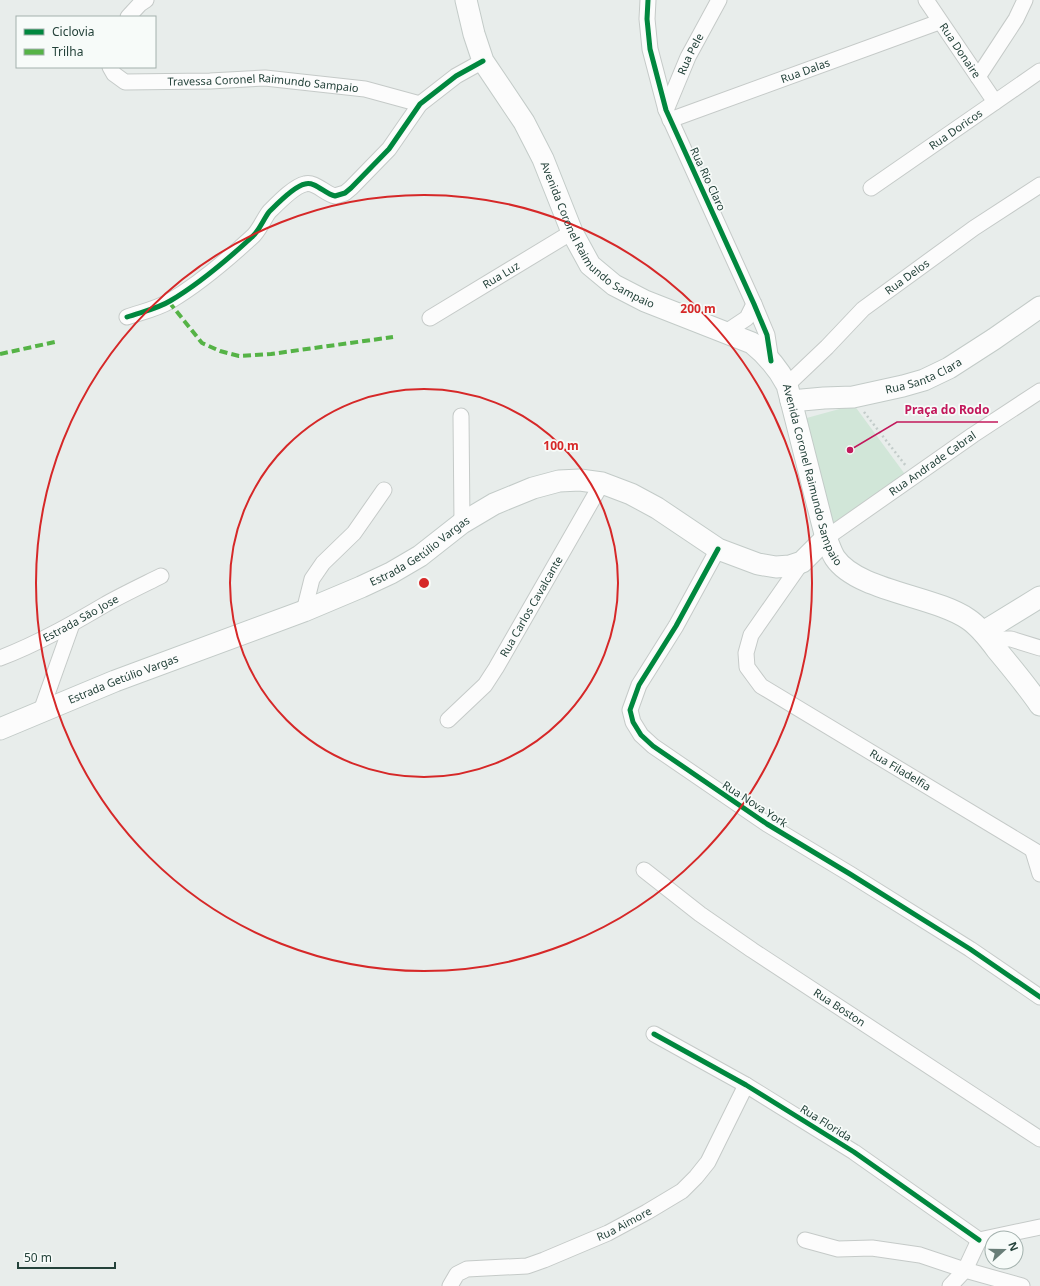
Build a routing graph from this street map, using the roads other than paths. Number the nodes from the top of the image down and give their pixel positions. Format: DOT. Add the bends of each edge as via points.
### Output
graph roads {
  1 [pos="146,0"];
  2 [pos="466,0"];
  3 [pos="648,0"];
  4 [pos="719,0"];
  5 [pos="926,0"];
  6 [pos="1025,0"];
  7 [pos="129,16"];
  8 [pos="939,22"];
  9 [pos="483,61"];
  10 [pos="111,68"];
  11 [pos="1040,71"];
  12 [pos="978,77"];
  13 [pos="995,102"];
  14 [pos="420,104"];
  15 [pos="668,115"];
  16 [pos="1040,185"];
  17 [pos="871,188"];
  18 [pos="572,232"];
  19 [pos="754,304"];
  20 [pos="1040,307"];
  21 [pos="126,317"];
  22 [pos="430,318"];
  23 [pos="726,332"];
  24 [pos="771,361"];
  25 [pos="1040,391"];
  26 [pos="789,393"];
  27 [pos="461,416"];
  28 [pos="602,483"];
  29 [pos="384,490"];
  30 [pos="462,523"];
  31 [pos="826,538"];
  32 [pos="718,549"];
  33 [pos="802,562"];
  34 [pos="161,576"];
  35 [pos="1040,597"];
  36 [pos="304,611"];
  37 [pos="72,624"];
  38 [pos="986,636"];
  39 [pos="1040,648"];
  40 [pos="0,658"];
  41 [pos="1040,705"];
  42 [pos="41,711"];
  43 [pos="448,720"];
  44 [pos="0,728"];
  45 [pos="1036,852"];
  46 [pos="644,870"];
  47 [pos="1040,874"];
  48 [pos="1040,997"];
  49 [pos="654,1034"];
  50 [pos="746,1085"];
  51 [pos="1040,1139"];
  52 [pos="1040,1227"];
  53 [pos="805,1240"];
  54 [pos="979,1240"];
  55 [pos="965,1270"];
  56 [pos="450,1286"];
  57 [pos="950,1286"];
  58 [pos="1022,1286"];
  1 -- 7 [label="street"];
  2 -- 9 [label="main road, Avenida Coronel Raimundo Sampaio"];
  3 -- 15 [label="street, Rua Rio Claro" via="650,49"];
  4 -- 15 [label="street, Rua Pele" via="688,57"];
  5 -- 8 [label="street, Rua Donaire"];
  6 -- 12 [label="street" via="1016,19"];
  8 -- 12 [label="street, Rua Donaire"];
  8 -- 15 [label="street, Rua Dalas"];
  9 -- 14 [label="street" via="456,76"];
  9 -- 18 [label="main road, Avenida Coronel Raimundo Sampaio" via="524,122 543,159"];
  10 -- 14 [label="street, Travessa Coronel Raimundo Sampaio" via="125,82 266,78 365,89"];
  11 -- 13 [label="street, Rua Doricos"];
  12 -- 13 [label="street, Rua Donaire"];
  13 -- 17 [label="street, Rua Doricos"];
  14 -- 21 [label="street" via="389,149 351,188 335,196 306,183 299,187 270,212 254,236 206,276 169,302"];
  15 -- 19 [label="street, Rua Rio Claro"];
  16 -- 26 [label="street, Rua Delos" via="974,228 863,309"];
  18 -- 22 [label="street, Rua Luz"];
  18 -- 23 [label="main road, Avenida Coronel Raimundo Sampaio" via="590,265 614,285 645,301"];
  19 -- 23 [label="street" via="747,318"];
  19 -- 24 [label="street, Rua Rio Claro" via="767,335"];
  20 -- 26 [label="main road, Rua Santa Clara" via="949,368 924,380 853,397"];
  23 -- 24 [label="main road, Avenida Coronel Raimundo Sampaio" via="752,343"];
  24 -- 26 [label="main road, Avenida Coronel Raimundo Sampaio"];
  25 -- 31 [label="street, Rua Andrade Cabral"];
  26 -- 31 [label="main road, Avenida Coronel Raimundo Sampaio"];
  27 -- 30 [label="street"];
  28 -- 30 [label="main road, Estrada Getúlio Vargas" via="559,481 533,488 494,504"];
  28 -- 32 [label="main road, Estrada Getúlio Vargas" via="631,494 656,508"];
  28 -- 43 [label="street, Rua Carlos Cavalcante" via="485,685"];
  29 -- 36 [label="street" via="354,533 323,563 312,579"];
  30 -- 36 [label="main road, Estrada Getúlio Vargas" via="420,556 361,587"];
  31 -- 33 [label="main road"];
  31 -- 38 [label="main road, Avenida Coronel Raimundo Sampaio" via="834,558 846,569 873,583 968,619"];
  32 -- 33 [label="main road, Estrada Getúlio Vargas" via="758,564 776,567"];
  32 -- 48 [label="street, Rua Nova York" via="676,626 639,685 630,710 633,722 641,735 653,746 767,824 970,949"];
  33 -- 45 [label="street, Rua Filadelfia" via="751,635 746,653 747,667 761,686"];
  34 -- 37 [label="street, Estrada Sāo Jose"];
  35 -- 38 [label="main road"];
  36 -- 42 [label="main road, Estrada Getúlio Vargas"];
  37 -- 40 [label="street, Estrada Sāo Jose"];
  37 -- 42 [label="street"];
  38 -- 39 [label="street" via="1011,639"];
  38 -- 41 [label="main road, Avenida Coronel Raimundo Sampaio"];
  42 -- 44 [label="main road, Estrada Getúlio Vargas"];
  45 -- 47 [label="street"];
  46 -- 51 [label="street, Rua Boston" via="700,914 752,950"];
  49 -- 50 [label="street, Rua Florida"];
  50 -- 54 [label="street, Rua Florida" via="854,1152"];
  50 -- 56 [label="street, Rua Aimore" via="708,1162 682,1191 608,1233 544,1260 527,1266 467,1269 457,1274"];
  52 -- 54 [label="street"];
  53 -- 55 [label="street" via="838,1249 872,1248 920,1255"];
  54 -- 55 [label="street"];
  55 -- 57 [label="street"];
  55 -- 58 [label="street"];
}
